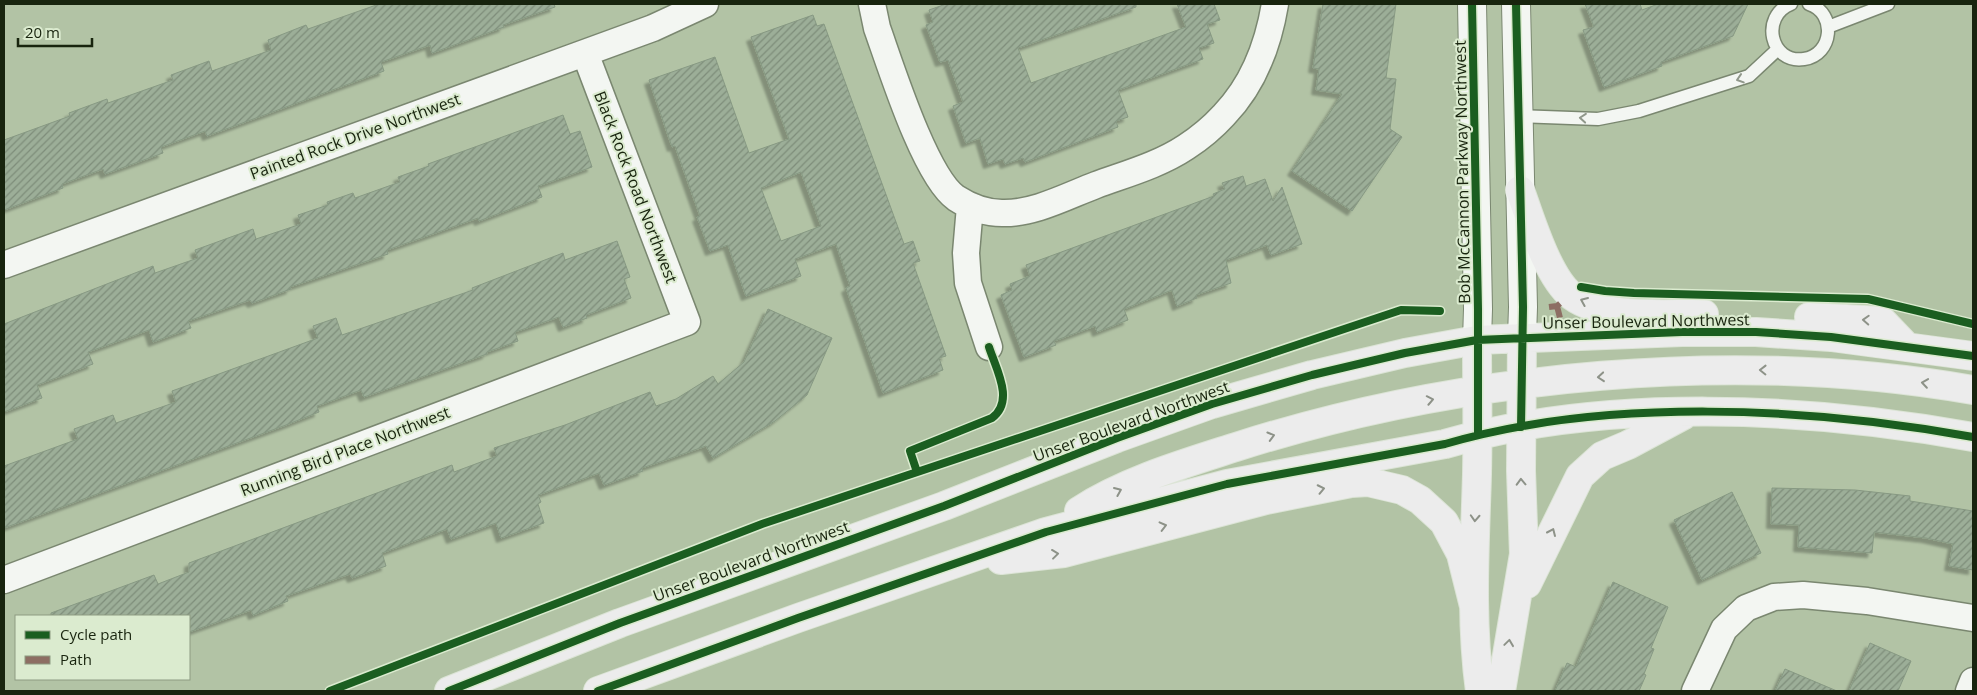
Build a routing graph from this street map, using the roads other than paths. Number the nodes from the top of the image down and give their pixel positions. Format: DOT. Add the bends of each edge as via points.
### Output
graph roads {
  1 [pos="705,4"];
  2 [pos="872,4"];
  3 [pos="1275,4"];
  4 [pos="1472,4"];
  5 [pos="1516,4"];
  6 [pos="1790,4"];
  7 [pos="1809,4"];
  8 [pos="1888,4"];
  9 [pos="1828,27"];
  10 [pos="1778,49"];
  11 [pos="585,52"];
  12 [pos="1518,116"];
  13 [pos="1520,190"];
  14 [pos="970,206"];
  15 [pos="4,265"];
  16 [pos="687,322"];
  17 [pos="1522,337"];
  18 [pos="1476,340"];
  19 [pos="1905,345"];
  20 [pos="989,347"];
  21 [pos="1973,356"];
  22 [pos="1520,385"];
  23 [pos="1973,390"];
  24 [pos="1477,391"];
  25 [pos="1688,413"];
  26 [pos="1521,427"];
  27 [pos="1478,434"];
  28 [pos="1973,437"];
  29 [pos="1046,532"];
  30 [pos="955,565"];
  31 [pos="4,580"];
  32 [pos="1474,606"];
  33 [pos="1515,608"];
  34 [pos="1973,618"];
  35 [pos="1973,681"];
  36 [pos="449,691"];
  37 [pos="598,691"];
  38 [pos="1480,691"];
  39 [pos="1501,691"];
  40 [pos="1695,691"];
  41 [pos="1969,691"];
  1 -- 11 [label="street, Painted Rock Drive Northwest" via="653,28"];
  2 -- 14 [label="street" via="877,28 933,172 955,197"];
  3 -- 14 [label="street" via="1270,35 1252,77 1234,104 1207,132 1186,147 1139,169 1018,212 985,211"];
  4 -- 18 [label="street, Bob McCannon Parkway Northwest"];
  5 -- 12 [label="street"];
  6 -- 10 [label="lane" via="1777,13 1773,22 1771,31"];
  7 -- 9 [label="lane" via="1820,10"];
  8 -- 9 [label="lane"];
  9 -- 10 [label="lane" via="1825,45 1811,57 1793,59"];
  10 -- 12 [label="lane, one-way" via="1749,76 1639,111 1598,119"];
  11 -- 15 [label="street, Painted Rock Drive Northwest"];
  11 -- 16 [label="street, Black Rock Road Northwest"];
  12 -- 13 [label="street"];
  13 -- 17 [label="street"];
  19 -- 13 [label="main road, one-way" via="1882,321 1614,312 1581,301 1571,295 1560,281 1543,252"];
  14 -- 20 [label="street" via="966,253 968,283"];
  16 -- 31 [label="street, Running Bird Place Northwest"];
  17 -- 18 [label="main road, Unser Boulevard Northwest"];
  17 -- 19 [label="main road, Unser Boulevard Northwest" via="1756,332"];
  17 -- 22 [label="main road"];
  18 -- 24 [label="main road"];
  18 -- 36 [label="main road, Unser Boulevard Northwest" via="1312,375 1212,404 944,506 620,623"];
  19 -- 21 [label="main road, Unser Boulevard Northwest"];
  23 -- 22 [label="main road, one-way" via="1856,375 1742,370 1667,372"];
  22 -- 24 [label="main road"];
  22 -- 26 [label="main road"];
  24 -- 27 [label="main road"];
  29 -- 24 [label="main road, one-way" via="1095,501 1209,456 1318,423"];
  25 -- 26 [label="main road" via="1560,419"];
  25 -- 28 [label="main road" via="1830,418"];
  33 -- 25 [label="main road, one-way" via="1580,476 1602,456"];
  26 -- 27 [label="main road"];
  33 -- 26 [label="main road, one-way" via="1524,554"];
  27 -- 29 [label="main road" via="1445,444 1227,484"];
  27 -- 32 [label="main road, one-way"];
  29 -- 30 [label="main road"];
  30 -- 32 [label="main road, one-way" via="1064,552 1266,500 1368,482 1402,490 1420,500 1444,522 1461,554"];
  30 -- 37 [label="main road"];
  32 -- 38 [label="main road"];
  39 -- 33 [label="main road, one-way"];
  34 -- 40 [label="street" via="1867,601 1803,595 1774,597 1746,608 1724,629"];
  35 -- 41 [label="street"];
}
